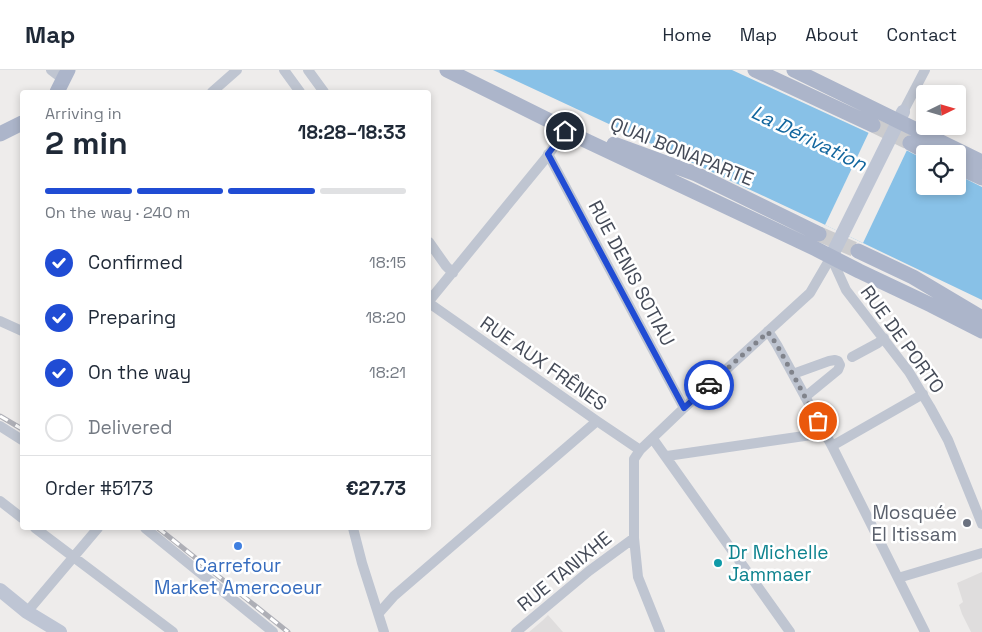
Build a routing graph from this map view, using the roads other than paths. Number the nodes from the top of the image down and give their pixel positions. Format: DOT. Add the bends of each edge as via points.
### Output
graph roads {
  1 [pos="51,70"];
  2 [pos="237,70"];
  3 [pos="284,70"];
  4 [pos="308,70"];
  5 [pos="447,70"];
  6 [pos="755,70"];
  7 [pos="794,70"];
  8 [pos="925,70"];
  9 [pos="63,81"];
  10 [pos="214,90"];
  11 [pos="299,90"];
  12 [pos="323,90"];
  13 [pos="901,116"];
  14 [pos="550,121"];
  15 [pos="20,123"];
  16 [pos="873,125"];
  17 [pos="565,131"];
  18 [pos="0,134"];
  19 [pos="910,144"];
  20 [pos="916,147"];
  21 [pos="548,154"];
  22 [pos="982,162"];
  23 [pos="966,171"];
  24 [pos="982,178"];
  25 [pos="819,234"];
  26 [pos="431,245"];
  27 [pos="858,250"];
  28 [pos="831,257"];
  29 [pos="453,273"];
  30 [pos="431,300"];
  31 [pos="431,303"];
  32 [pos="982,318"];
  33 [pos="0,321"];
  34 [pos="20,330"];
  35 [pos="982,331"];
  36 [pos="768,332"];
  37 [pos="884,338"];
  38 [pos="852,357"];
  39 [pos="793,374"];
  40 [pos="923,394"];
  41 [pos="805,396"];
  42 [pos="684,408"];
  43 [pos="597,421"];
  44 [pos="0,426"];
  45 [pos="825,433"];
  46 [pos="653,438"];
  47 [pos="20,439"];
  48 [pos="832,446"];
  49 [pos="640,450"];
  50 [pos="667,456"];
  51 [pos="0,501"];
  52 [pos="20,516"];
  53 [pos="982,524"];
  54 [pos="38,530"];
  55 [pos="96,530"];
  56 [pos="147,530"];
  57 [pos="354,530"];
  58 [pos="634,538"];
  59 [pos="982,553"];
  60 [pos="74,557"];
  61 [pos="898,578"];
  62 [pos="0,590"];
  63 [pos="27,612"];
  64 [pos="378,613"];
  65 [pos="60,632"];
  66 [pos="173,632"];
  67 [pos="273,632"];
  68 [pos="384,632"];
  69 [pos="516,632"];
  70 [pos="660,632"];
  71 [pos="790,632"];
  72 [pos="924,632"];
  1 -- 9 [label="street"];
  2 -- 10 [label="street"];
  3 -- 11 [label="street"];
  4 -- 12 [label="street"];
  5 -- 14 [label="main road, QUAI BONAPARTE"];
  6 -- 16 [label="main road"];
  7 -- 13 [label="main road"];
  8 -- 13 [label="street"];
  13 -- 22 [label="main road"];
  13 -- 28 [label="street"];
  14 -- 17 [label="main road"];
  14 -- 25 [label="main road, QUAI BONAPARTE" via="696,174"];
  15 -- 18 [label="main road"];
  17 -- 21 [label="street"];
  17 -- 28 [label="main road"];
  19 -- 20 [label="main road"];
  21 -- 29 [label="street"];
  21 -- 42 [label="street, RUE DENIS SOTIAU"];
  23 -- 24 [label="main road"];
  26 -- 29 [label="street"];
  27 -- 32 [label="main road" via="913,277"];
  28 -- 35 [label="main road"];
  28 -- 36 [label="street" via="810,293"];
  28 -- 37 [label="street, RUE DE PORTO" via="846,290"];
  29 -- 30 [label="street"];
  31 -- 43 [label="street, RUE AUX FRÊNES"];
  33 -- 34 [label="street"];
  36 -- 39 [label="street"];
  36 -- 42 [label="street"];
  37 -- 38 [label="street"];
  37 -- 40 [label="street, RUE DE PORTO"];
  39 -- 41 [label="street"];
  39 -- 41 [label="street" via="838,361 838,370"];
  40 -- 48 [label="street"];
  40 -- 53 [label="street, RUE DE PORTO" via="948,440"];
  41 -- 45 [label="street"];
  42 -- 46 [label="street"];
  43 -- 49 [label="street, RUE AUX FRÊNES"];
  43 -- 64 [label="street"];
  44 -- 47 [label="street"];
  45 -- 48 [label="street"];
  45 -- 50 [label="street"];
  46 -- 49 [label="street"];
  46 -- 50 [label="street"];
  48 -- 61 [label="street"];
  49 -- 58 [label="street" via="633,463"];
  50 -- 71 [label="street"];
  51 -- 52 [label="street"];
  54 -- 60 [label="street"];
  55 -- 60 [label="street"];
  56 -- 67 [label="street"];
  57 -- 64 [label="street"];
  58 -- 69 [label="street, RUE TANIXHE"];
  58 -- 70 [label="street" via="638,577"];
  59 -- 61 [label="street"];
  60 -- 63 [label="street"];
  60 -- 66 [label="street"];
  61 -- 72 [label="street"];
  62 -- 63 [label="street"];
  63 -- 65 [label="street"];
  64 -- 68 [label="street"];
}
